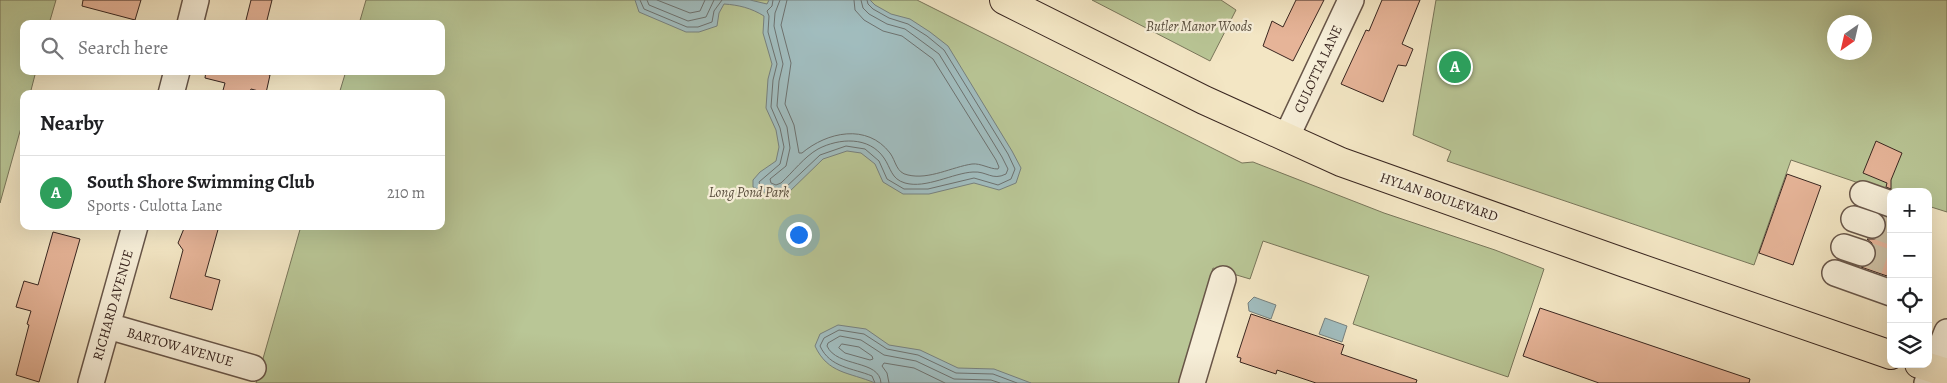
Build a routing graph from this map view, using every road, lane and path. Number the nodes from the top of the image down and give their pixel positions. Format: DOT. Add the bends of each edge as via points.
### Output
graph roads {
  1 [pos="196,0"];
  2 [pos="1004,0"];
  3 [pos="1351,0"];
  4 [pos="191,20"];
  5 [pos="176,75"];
  6 [pos="172,90"];
  7 [pos="1286,138"];
  8 [pos="1863,194"];
  9 [pos="1887,203"];
  10 [pos="134,230"];
  11 [pos="1835,273"];
  12 [pos="1223,279"];
  13 [pos="1887,292"];
  14 [pos="108,326"];
  15 [pos="1947,332"];
  16 [pos="1887,354"];
  17 [pos="253,368"];
  18 [pos="1931,372"];
  19 [pos="91,383"];
  20 [pos="1192,383"];
  1 -- 4 [label="street"];
  2 -- 7 [label="main road, HYLAN BOULEVARD"];
  3 -- 7 [label="street, CULOTTA LANE"];
  5 -- 6 [label="street"];
  7 -- 16 [label="main road, HYLAN BOULEVARD" via="1406,186"];
  8 -- 9 [label="street"];
  10 -- 14 [label="street, RICHARD AVENUE"];
  11 -- 13 [label="street"];
  12 -- 20 [label="street"];
  14 -- 17 [label="street, BARTOW AVENUE"];
  14 -- 19 [label="street, RICHARD AVENUE"];
  15 -- 18 [label="street"];
}
